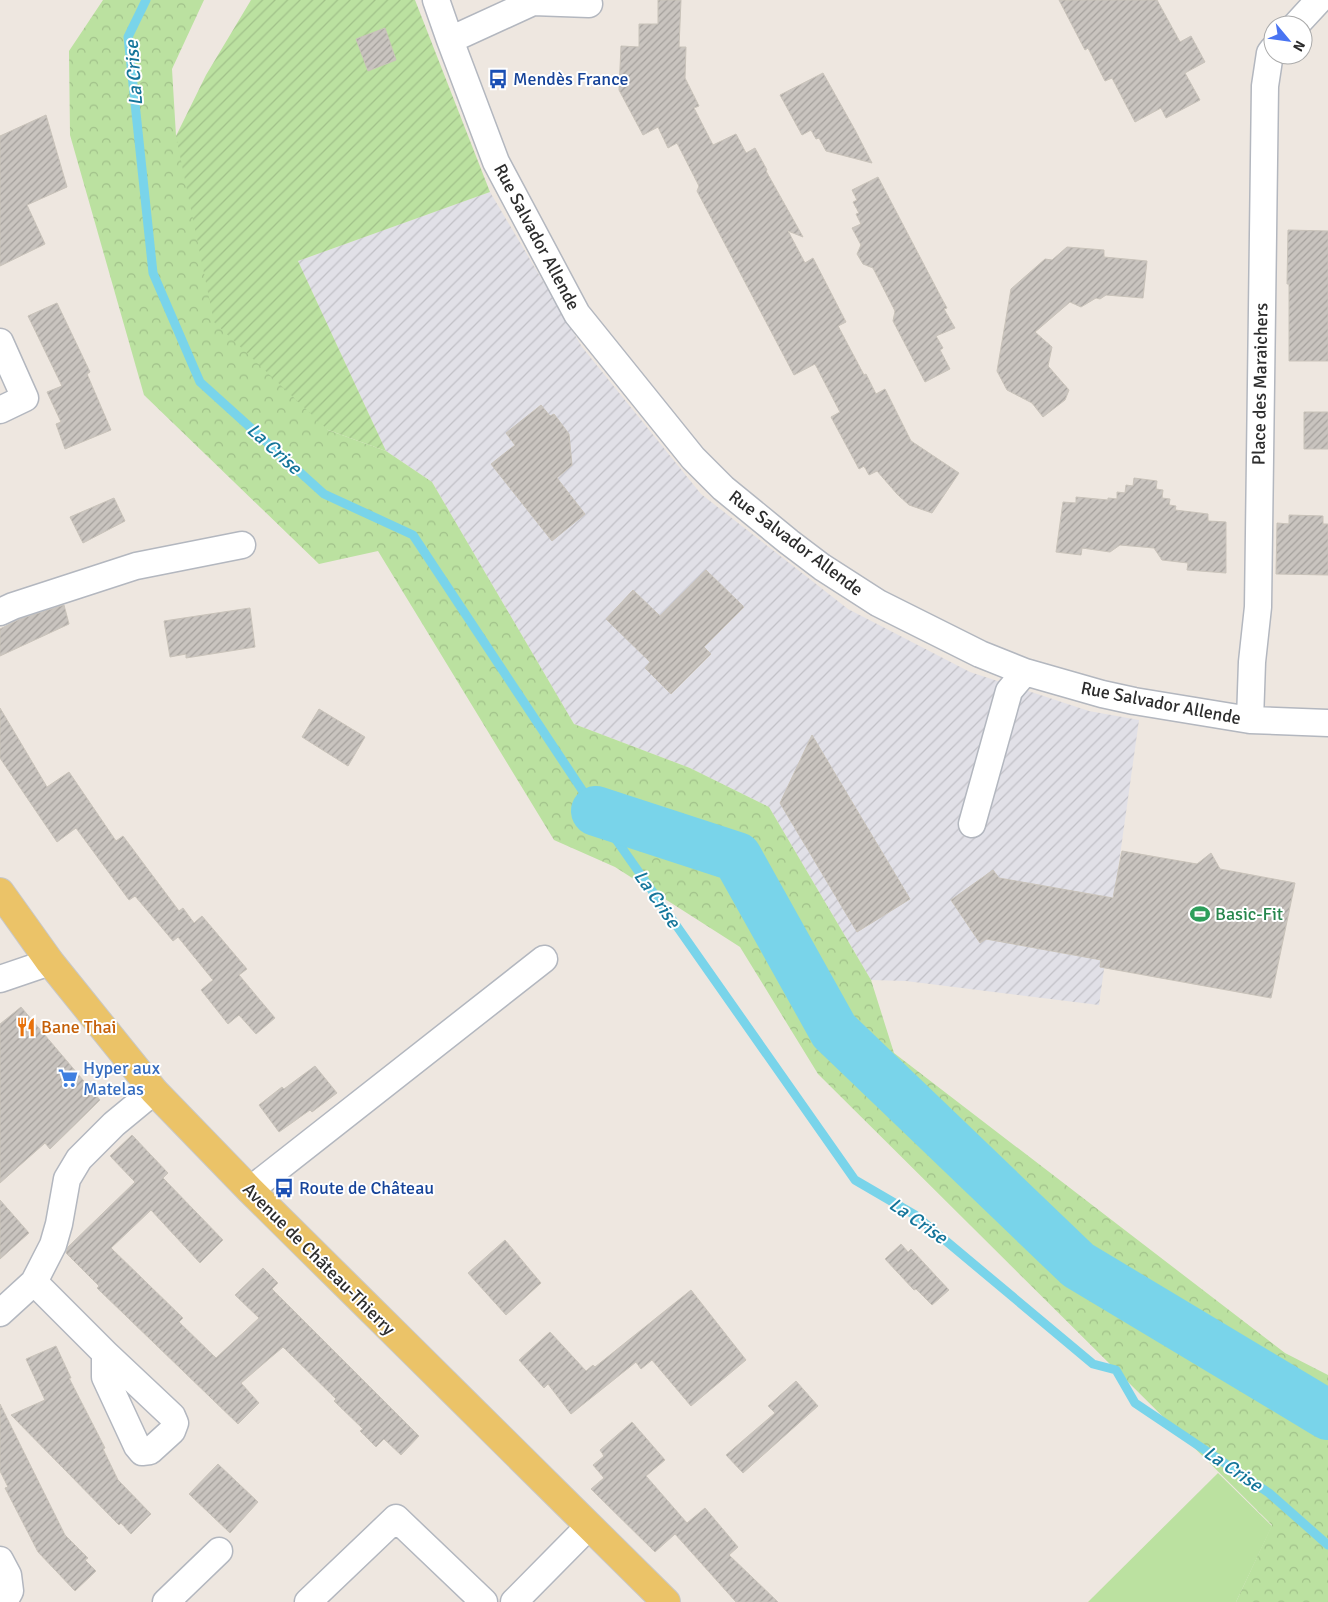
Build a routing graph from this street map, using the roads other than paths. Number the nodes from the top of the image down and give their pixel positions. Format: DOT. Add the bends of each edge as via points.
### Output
graph roads {
  1 [pos="436,0"];
  2 [pos="1319,0"];
  3 [pos="589,4"];
  4 [pos="1305,15"];
  5 [pos="450,40"];
  6 [pos="1268,65"];
  7 [pos="0,342"];
  8 [pos="0,410"];
  9 [pos="242,545"];
  10 [pos="0,612"];
  11 [pos="1025,672"];
  12 [pos="1250,720"];
  13 [pos="1328,723"];
  14 [pos="972,824"];
  15 [pos="0,892"];
  16 [pos="544,959"];
  17 [pos="50,962"];
  18 [pos="0,979"];
  19 [pos="154,1091"];
  20 [pos="250,1190"];
  21 [pos="34,1282"];
  22 [pos="0,1313"];
  23 [pos="105,1353"];
  24 [pos="589,1526"];
  25 [pos="219,1552"];
  26 [pos="0,1560"];
  27 [pos="4,1602"];
  28 [pos="166,1602"];
  29 [pos="308,1602"];
  30 [pos="484,1602"];
  31 [pos="514,1602"];
  32 [pos="666,1602"];
  1 -- 5 [label="street, Rue Salvador Allende"];
  2 -- 4 [label="street"];
  3 -- 5 [label="street" via="534,2"];
  5 -- 11 [label="street, Rue Salvador Allende" via="496,162 578,314 693,458 722,488 789,542 878,604 980,654"];
  6 -- 12 [label="street, Place des Maraichers" via="1265,86 1258,607"];
  7 -- 8 [label="street" via="25,398"];
  9 -- 10 [label="street" via="136,566"];
  11 -- 12 [label="street, Rue Salvador Allende" via="1118,698"];
  11 -- 14 [label="street" via="1009,691"];
  12 -- 13 [label="street, Rue Salvador Allende"];
  15 -- 17 [label="main road, Avenue de Château-Thierry"];
  16 -- 20 [label="street"];
  17 -- 18 [label="street"];
  17 -- 19 [label="main road, Avenue de Château-Thierry"];
  19 -- 20 [label="main road, Avenue de Château-Thierry"];
  19 -- 21 [label="street" via="114,1124 79,1160 67,1179 60,1224"];
  20 -- 24 [label="main road, Avenue de Château-Thierry"];
  21 -- 22 [label="street"];
  21 -- 23 [label="street"];
  24 -- 31 [label="street"];
  24 -- 32 [label="main road, Avenue de Château-Thierry"];
  25 -- 28 [label="street"];
  26 -- 27 [label="street" via="8,1575 10,1591"];
  29 -- 30 [label="street" via="396,1518"];
}
